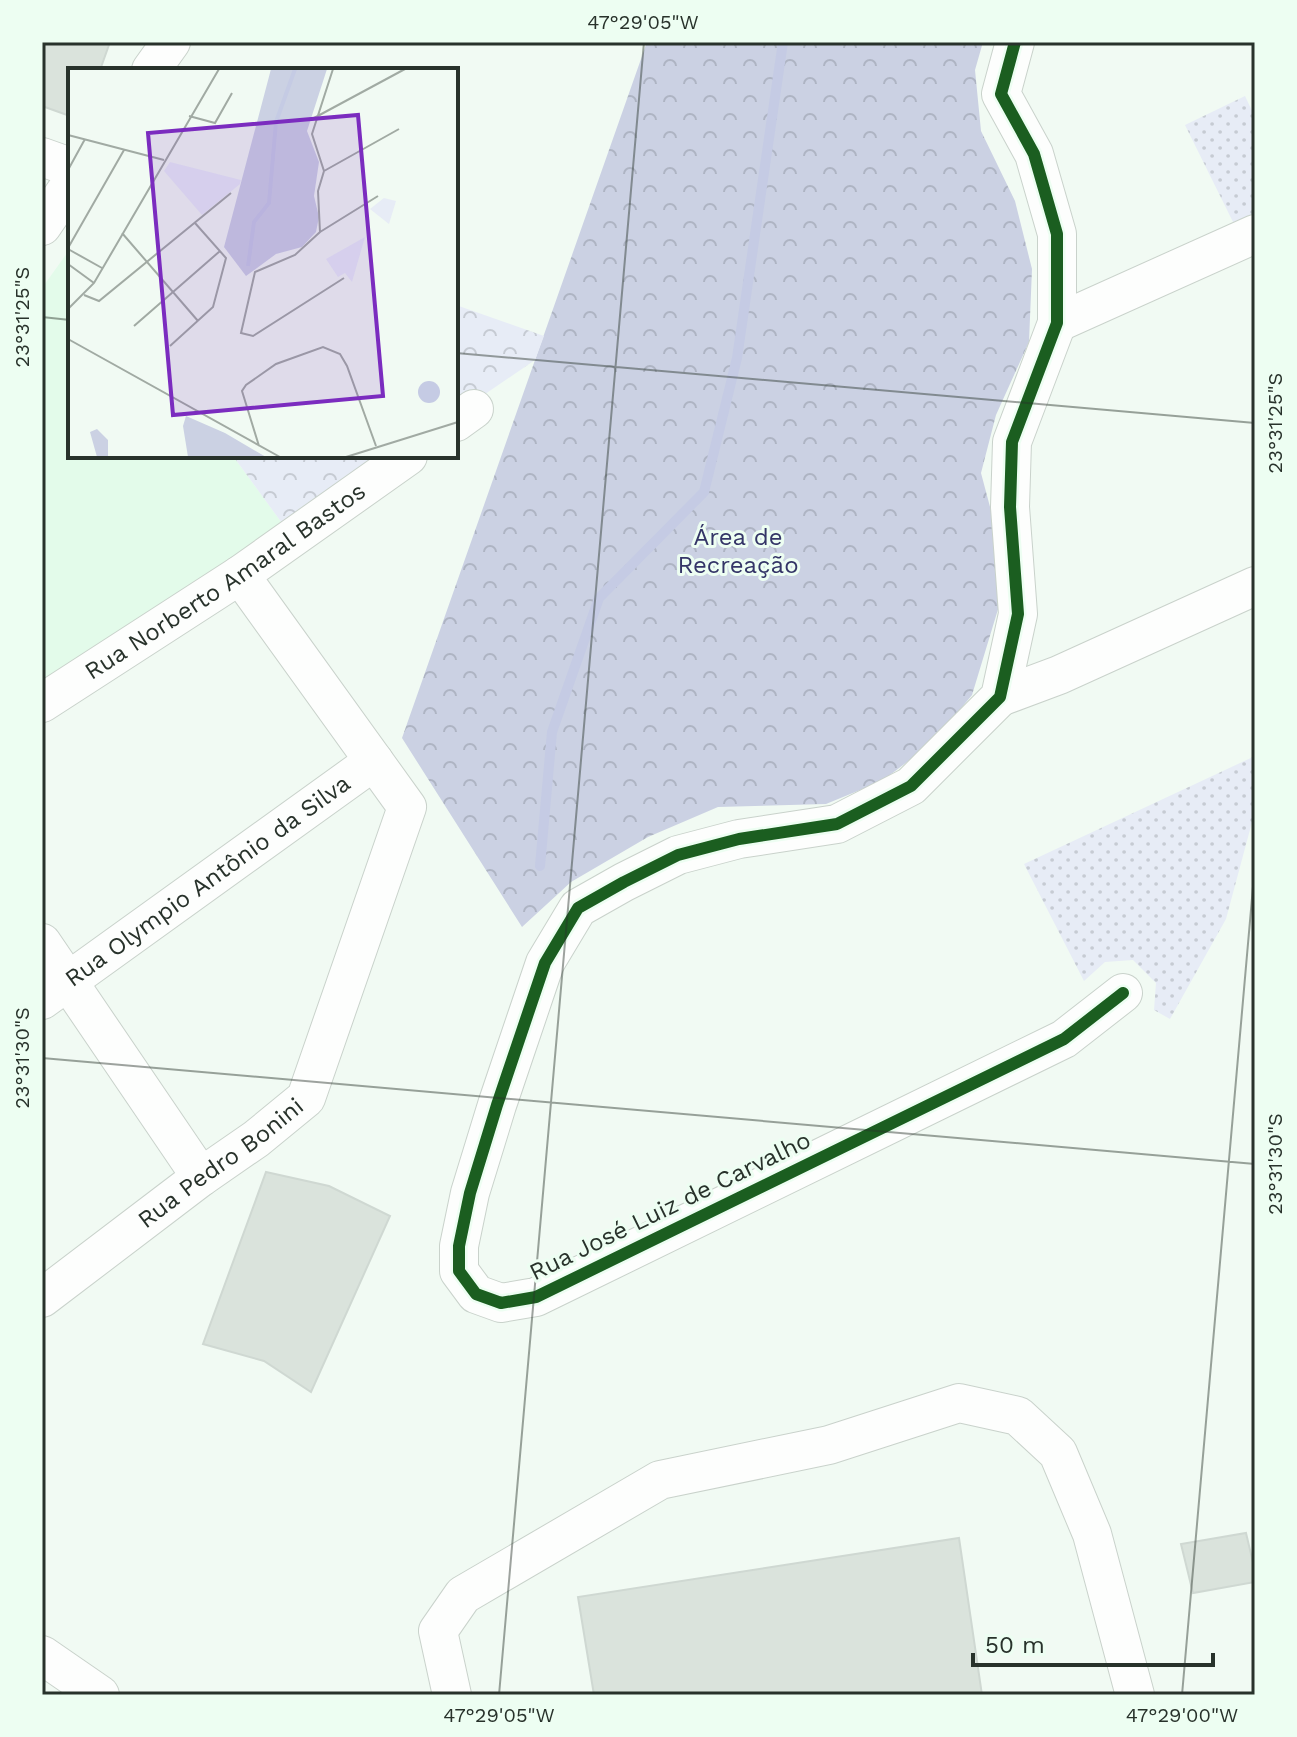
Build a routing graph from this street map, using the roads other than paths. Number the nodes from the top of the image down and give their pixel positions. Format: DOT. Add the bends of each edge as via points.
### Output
graph roads {
  1 [pos="171,42"];
  2 [pos="1015,42"];
  3 [pos="152,68"];
  4 [pos="42,157"];
  5 [pos="68,166"];
  6 [pos="68,188"];
  7 [pos="42,226"];
  8 [pos="1255,234"];
  9 [pos="1057,323"];
  10 [pos="405,458"];
  11 [pos="240,575"];
  12 [pos="1255,586"];
  13 [pos="1000,697"];
  14 [pos="42,703"];
  15 [pos="374,761"];
  16 [pos="42,943"];
  17 [pos="55,991"];
  18 [pos="1123,993"];
  19 [pos="201,1177"];
  20 [pos="42,1298"];
  21 [pos="42,1655"];
  22 [pos="100,1695"];
  23 [pos="452,1695"];
  24 [pos="1135,1695"];
  1 -- 3 [label="street"];
  2 -- 9 [label="street" via="1001,94 1034,154 1057,234"];
  4 -- 5 [label="street"];
  6 -- 7 [label="street"];
  8 -- 9 [label="street"];
  9 -- 13 [label="street" via="1012,442 1010,507 1018,614"];
  10 -- 11 [label="street, Rua Norberto Amaral Bastos"];
  11 -- 14 [label="street, Rua Norberto Amaral Bastos"];
  11 -- 15 [label="street"];
  12 -- 13 [label="street"];
  13 -- 18 [label="street, Rua José Luiz de Carvalho" via="911,786 837,824 739,839 678,855 578,908 545,963 497,1105 470,1193 459,1271 476,1294 501,1303 536,1297 1064,1039"];
  15 -- 17 [label="street, Rua Olympio Antônio da Silva"];
  15 -- 19 [label="street, Rua Pedro Bonini" via="407,807 306,1098"];
  16 -- 17 [label="street"];
  17 -- 19 [label="street"];
  19 -- 20 [label="street, Rua Pedro Bonini"];
  21 -- 22 [label="street"];
  23 -- 24 [label="street" via="438,1631 463,1595 660,1480 829,1445 959,1403 1018,1416 1058,1453 1092,1534"];
}
